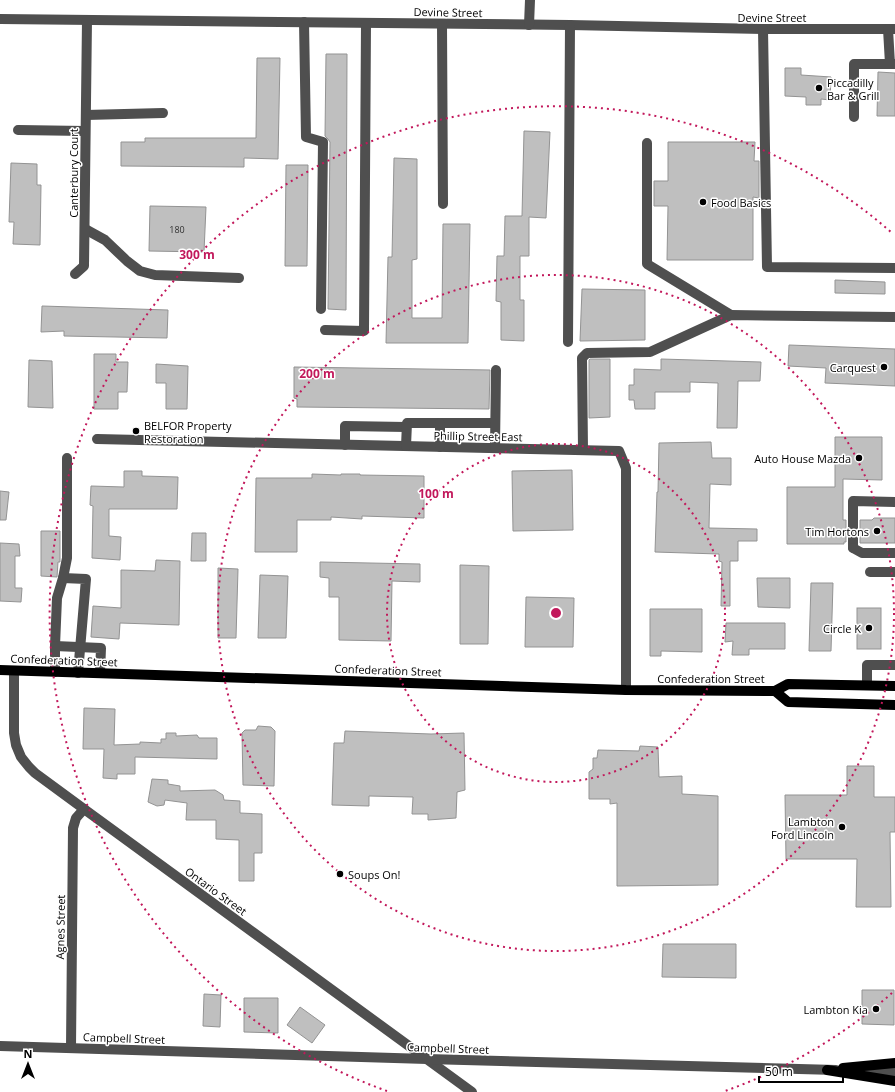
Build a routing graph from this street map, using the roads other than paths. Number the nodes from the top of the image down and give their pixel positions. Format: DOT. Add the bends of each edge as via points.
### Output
graph roads {
  1 [pos="530,0"];
  2 [pos="0,19"];
  3 [pos="87,20"];
  4 [pos="304,22"];
  5 [pos="366,24"];
  6 [pos="442,24"];
  7 [pos="529,25"];
  8 [pos="570,25"];
  9 [pos="892,28"];
  10 [pos="763,29"];
  11 [pos="892,64"];
  12 [pos="163,113"];
  13 [pos="86,115"];
  14 [pos="854,116"];
  15 [pos="18,130"];
  16 [pos="85,131"];
  17 [pos="647,143"];
  18 [pos="443,204"];
  19 [pos="85,229"];
  20 [pos="895,268"];
  21 [pos="75,274"];
  22 [pos="239,278"];
  23 [pos="321,309"];
  24 [pos="731,315"];
  25 [pos="895,316"];
  26 [pos="325,330"];
  27 [pos="568,342"];
  28 [pos="496,370"];
  29 [pos="440,423"];
  30 [pos="495,423"];
  31 [pos="406,427"];
  32 [pos="97,439"];
  33 [pos="345,445"];
  34 [pos="406,446"];
  35 [pos="440,447"];
  36 [pos="495,448"];
  37 [pos="583,450"];
  38 [pos="67,458"];
  39 [pos="895,502"];
  40 [pos="853,548"];
  41 [pos="895,548"];
  42 [pos="895,553"];
  43 [pos="870,572"];
  44 [pos="895,572"];
  45 [pos="63,578"];
  46 [pos="55,646"];
  47 [pos="80,647"];
  48 [pos="895,665"];
  49 [pos="0,670"];
  50 [pos="14,671"];
  51 [pos="55,672"];
  52 [pos="78,673"];
  53 [pos="100,674"];
  54 [pos="867,686"];
  55 [pos="895,686"];
  56 [pos="626,690"];
  57 [pos="775,691"];
  58 [pos="895,705"];
  59 [pos="84,809"];
  60 [pos="0,1046"];
  61 [pos="71,1048"];
  62 [pos="427,1059"];
  63 [pos="895,1064"];
  64 [pos="827,1070"];
  65 [pos="895,1072"];
  66 [pos="895,1081"];
  67 [pos="472,1092"];
  1 -- 7 [label="street"];
  2 -- 3 [label="street, Devine Street"];
  3 -- 4 [label="street, Devine Street"];
  3 -- 13 [label="street, Canterbury Court"];
  4 -- 5 [label="street, Devine Street"];
  4 -- 23 [label="street" via="306,137 323,142"];
  5 -- 6 [label="street, Devine Street"];
  5 -- 26 [label="street" via="364,332"];
  6 -- 7 [label="street, Devine Street"];
  6 -- 18 [label="street"];
  7 -- 8 [label="street, Devine Street"];
  8 -- 10 [label="street, Devine Street"];
  8 -- 27 [label="street"];
  9 -- 10 [label="street, Devine Street"];
  9 -- 11 [label="street"];
  10 -- 20 [label="street" via="768,267"];
  11 -- 14 [label="street" via="854,64"];
  12 -- 13 [label="street"];
  13 -- 16 [label="street, Canterbury Court"];
  15 -- 16 [label="street"];
  16 -- 19 [label="street, Canterbury Court"];
  17 -- 24 [label="street" via="647,264"];
  19 -- 21 [label="street" via="84,266"];
  19 -- 22 [label="street, Canterbury Court" via="105,240 140,270 155,275"];
  24 -- 25 [label="street"];
  24 -- 37 [label="street" via="650,352 587,352 582,358"];
  28 -- 30 [label="street"];
  29 -- 30 [label="street"];
  29 -- 31 [label="street" via="407,423"];
  29 -- 35 [label="street"];
  30 -- 36 [label="street"];
  31 -- 33 [label="street" via="345,426"];
  31 -- 34 [label="street"];
  32 -- 33 [label="street, Phillip Street East"];
  33 -- 34 [label="street, Phillip Street East"];
  34 -- 35 [label="street, Phillip Street East"];
  35 -- 36 [label="street, Phillip Street East"];
  36 -- 37 [label="street, Phillip Street East"];
  37 -- 56 [label="street, Phillip Street East" via="619,451 626,468"];
  38 -- 45 [label="street" via="67,558"];
  39 -- 40 [label="street" via="853,502"];
  40 -- 41 [label="street"];
  40 -- 42 [label="street" via="862,553"];
  43 -- 44 [label="street"];
  45 -- 46 [label="street" via="57,598"];
  45 -- 47 [label="street" via="86,579"];
  46 -- 47 [label="street"];
  46 -- 51 [label="street"];
  47 -- 52 [label="street"];
  47 -- 53 [label="street" via="101,648"];
  48 -- 54 [label="street" via="867,665"];
  49 -- 50 [label="main road, Confederation Street"];
  50 -- 51 [label="main road, Confederation Street"];
  50 -- 59 [label="street, Ontario Street" via="14,733 21,757 35,773"];
  51 -- 52 [label="main road, Confederation Street"];
  52 -- 53 [label="main road, Confederation Street"];
  53 -- 56 [label="main road, Confederation Street"];
  54 -- 55 [label="main road, Confederation Street"];
  54 -- 57 [label="main road, Confederation Street" via="788,684"];
  56 -- 57 [label="main road, Confederation Street"];
  57 -- 58 [label="main road, Confederation Street" via="788,702"];
  59 -- 61 [label="street, Agnes Street" via="76,818 73,828"];
  59 -- 62 [label="street, Ontario Street"];
  60 -- 61 [label="street, Campbell Street"];
  61 -- 62 [label="street, Campbell Street"];
  62 -- 64 [label="street, Campbell Street"];
  62 -- 67 [label="street, Ontario Street"];
  63 -- 64 [label="main road"];
  64 -- 65 [label="street, Campbell Street"];
  64 -- 66 [label="main road"];
}
